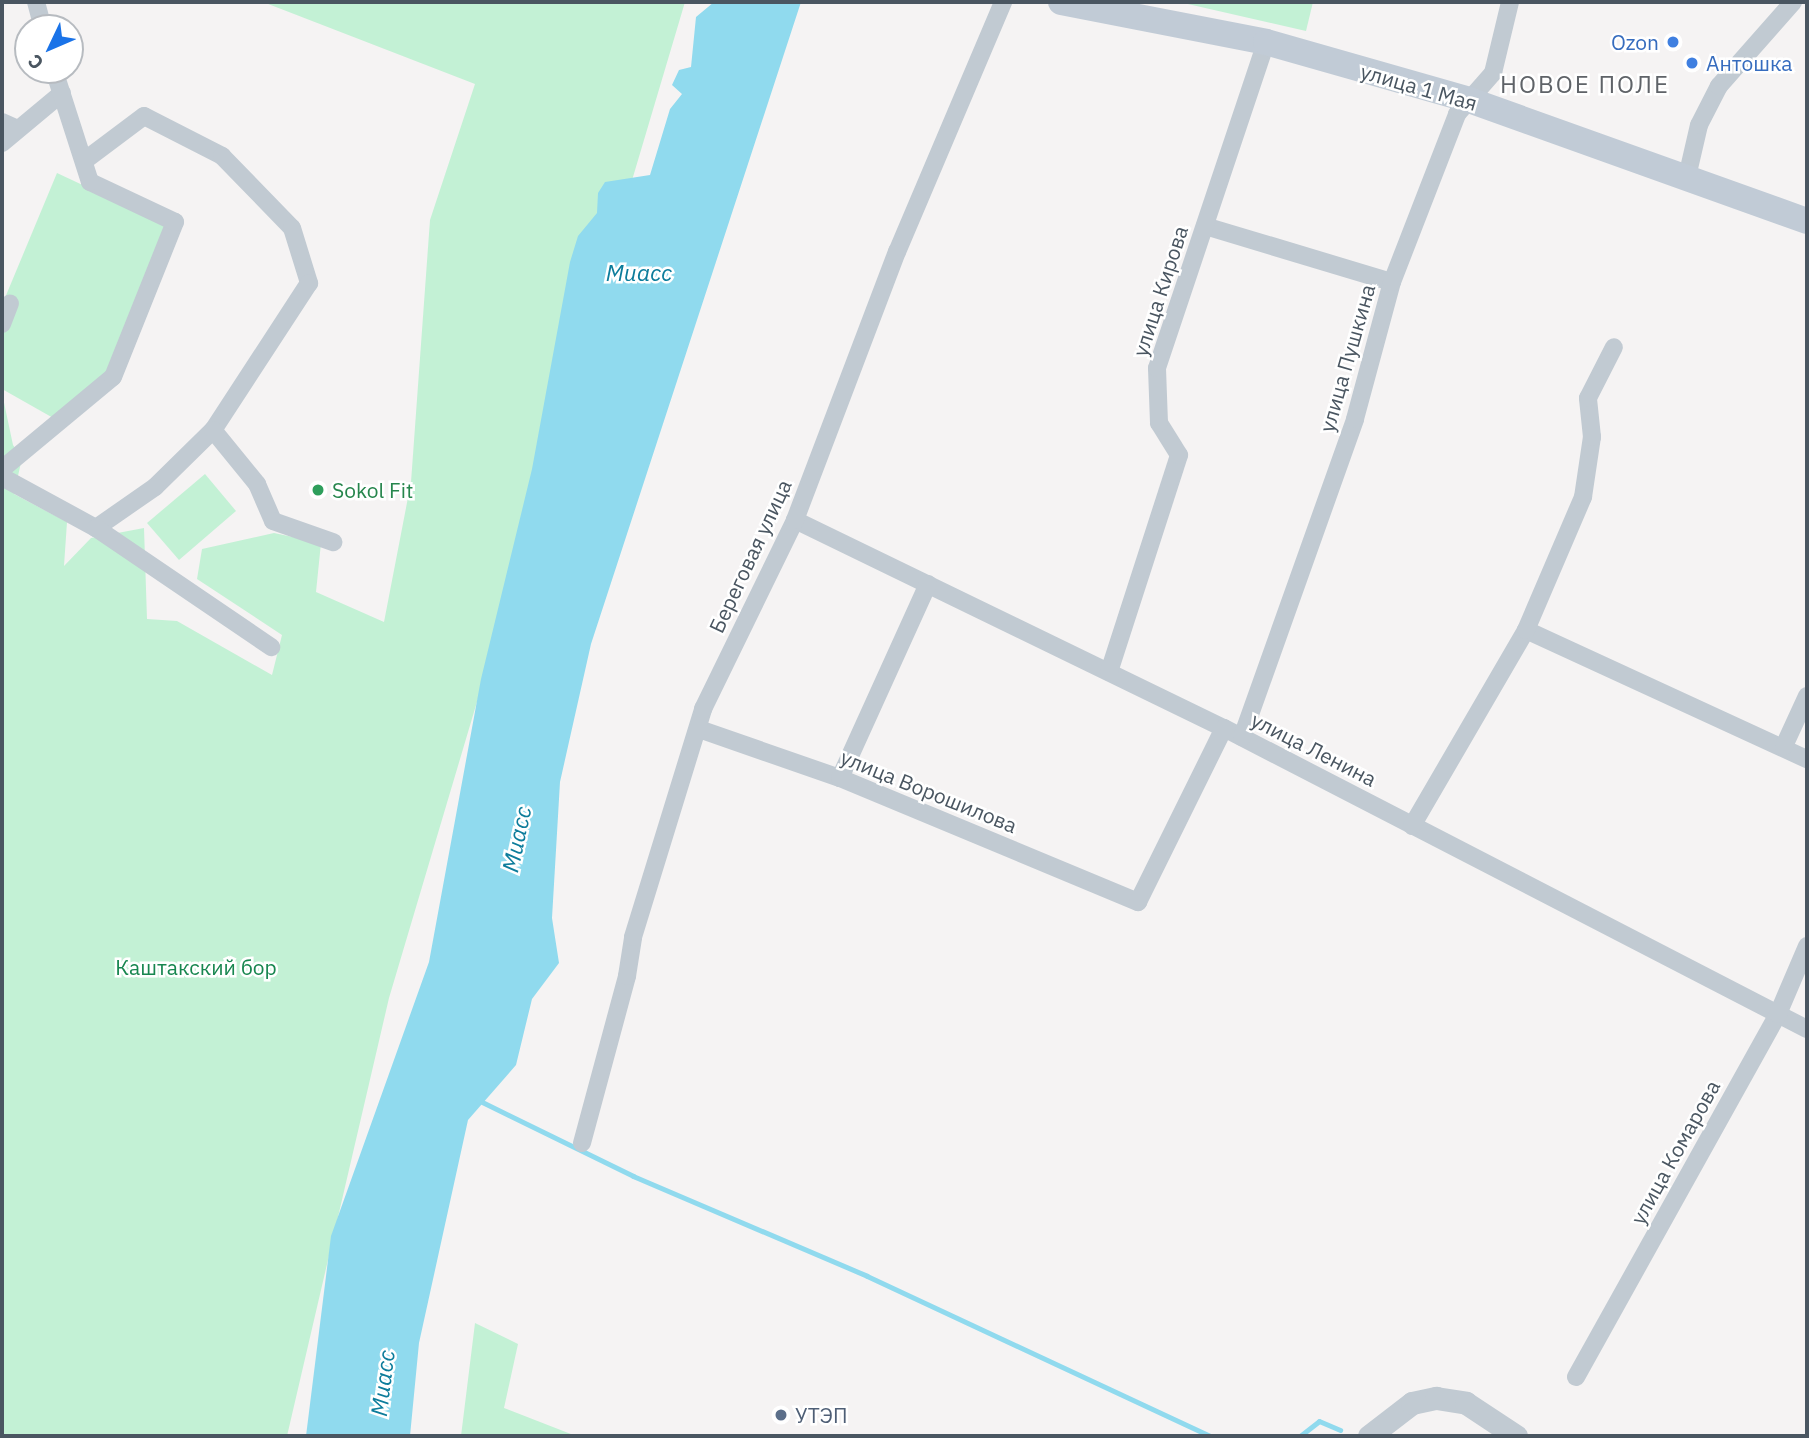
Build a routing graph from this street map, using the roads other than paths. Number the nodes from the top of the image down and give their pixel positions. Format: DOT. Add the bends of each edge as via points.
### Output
graph roads {
  1 [pos="1003,2"];
  2 [pos="1061,2"];
  3 [pos="1510,2"];
  4 [pos="1793,2"];
  5 [pos="1266,42"];
  6 [pos="59,84"];
  7 [pos="62,93"];
  8 [pos="1469,100"];
  9 [pos="10,126"];
  10 [pos="2,143"];
  11 [pos="84,161"];
  12 [pos="1687,177"];
  13 [pos="1807,221"];
  14 [pos="1205,226"];
  15 [pos="1392,282"];
  16 [pos="10,303"];
  17 [pos="2,324"];
  18 [pos="1615,347"];
  19 [pos="214,430"];
  20 [pos="2,469"];
  21 [pos="2,477"];
  22 [pos="795,520"];
  23 [pos="96,528"];
  24 [pos="333,542"];
  25 [pos="928,584"];
  26 [pos="1526,630"];
  27 [pos="271,647"];
  28 [pos="1109,672"];
  29 [pos="1807,696"];
  30 [pos="1224,728"];
  31 [pos="699,729"];
  32 [pos="1242,737"];
  33 [pos="1784,746"];
  34 [pos="1807,759"];
  35 [pos="840,778"];
  36 [pos="1412,826"];
  37 [pos="1807,946"];
  38 [pos="1777,1014"];
  39 [pos="1807,1029"];
  40 [pos="582,1143"];
  41 [pos="1576,1377"];
  42 [pos="1369,1436"];
  43 [pos="1516,1436"];
  1 -- 22 [label="street, Береговая улица" via="897,252"];
  2 -- 5 [label="main road, улица 1 Мая"];
  3 -- 8 [label="street, улица Пушкина" via="1493,73"];
  4 -- 12 [label="street" via="1719,86 1699,125"];
  5 -- 8 [label="main road, улица 1 Мая"];
  5 -- 14 [label="street, улица Кирова"];
  6 -- 7 [label="street"];
  7 -- 9 [label="street"];
  7 -- 11 [label="street"];
  8 -- 12 [label="main road, улица 1 Мая"];
  8 -- 15 [label="street, улица Пушкина" via="1457,114"];
  9 -- 10 [label="street"];
  11 -- 19 [label="street" via="144,116 222,156 292,228 309,283"];
  11 -- 20 [label="street" via="90,182 175,222 113,377"];
  12 -- 13 [label="main road, улица 1 Мая"];
  14 -- 15 [label="street"];
  14 -- 28 [label="street, улица Кирова" via="1157,368 1159,423 1179,455"];
  15 -- 32 [label="street, улица Пушкина" via="1355,419"];
  16 -- 17 [label="street"];
  18 -- 26 [label="street" via="1588,398 1592,437 1583,497"];
  19 -- 23 [label="street" via="155,487"];
  19 -- 24 [label="street" via="257,484 273,522"];
  21 -- 23 [label="street"];
  22 -- 25 [label="street, улица Ленина"];
  22 -- 31 [label="street, Береговая улица" via="702,709"];
  23 -- 27 [label="street"];
  25 -- 28 [label="street, улица Ленина"];
  25 -- 35 [label="street"];
  26 -- 33 [label="street"];
  26 -- 36 [label="street"];
  28 -- 30 [label="street, улица Ленина"];
  29 -- 33 [label="street"];
  30 -- 32 [label="street, улица Ленина"];
  30 -- 35 [label="street, улица Ворошилова" via="1138,902"];
  31 -- 35 [label="street, улица Ворошилова"];
  31 -- 40 [label="street, Береговая улица" via="632,937 627,976"];
  32 -- 36 [label="street, улица Ленина"];
  33 -- 34 [label="street"];
  36 -- 38 [label="street, улица Ленина"];
  37 -- 38 [label="street, улица Комарова"];
  38 -- 39 [label="street, улица Ленина"];
  38 -- 41 [label="street, улица Комарова"];
  42 -- 43 [label="street" via="1412,1403 1437,1398 1466,1404"];
}
